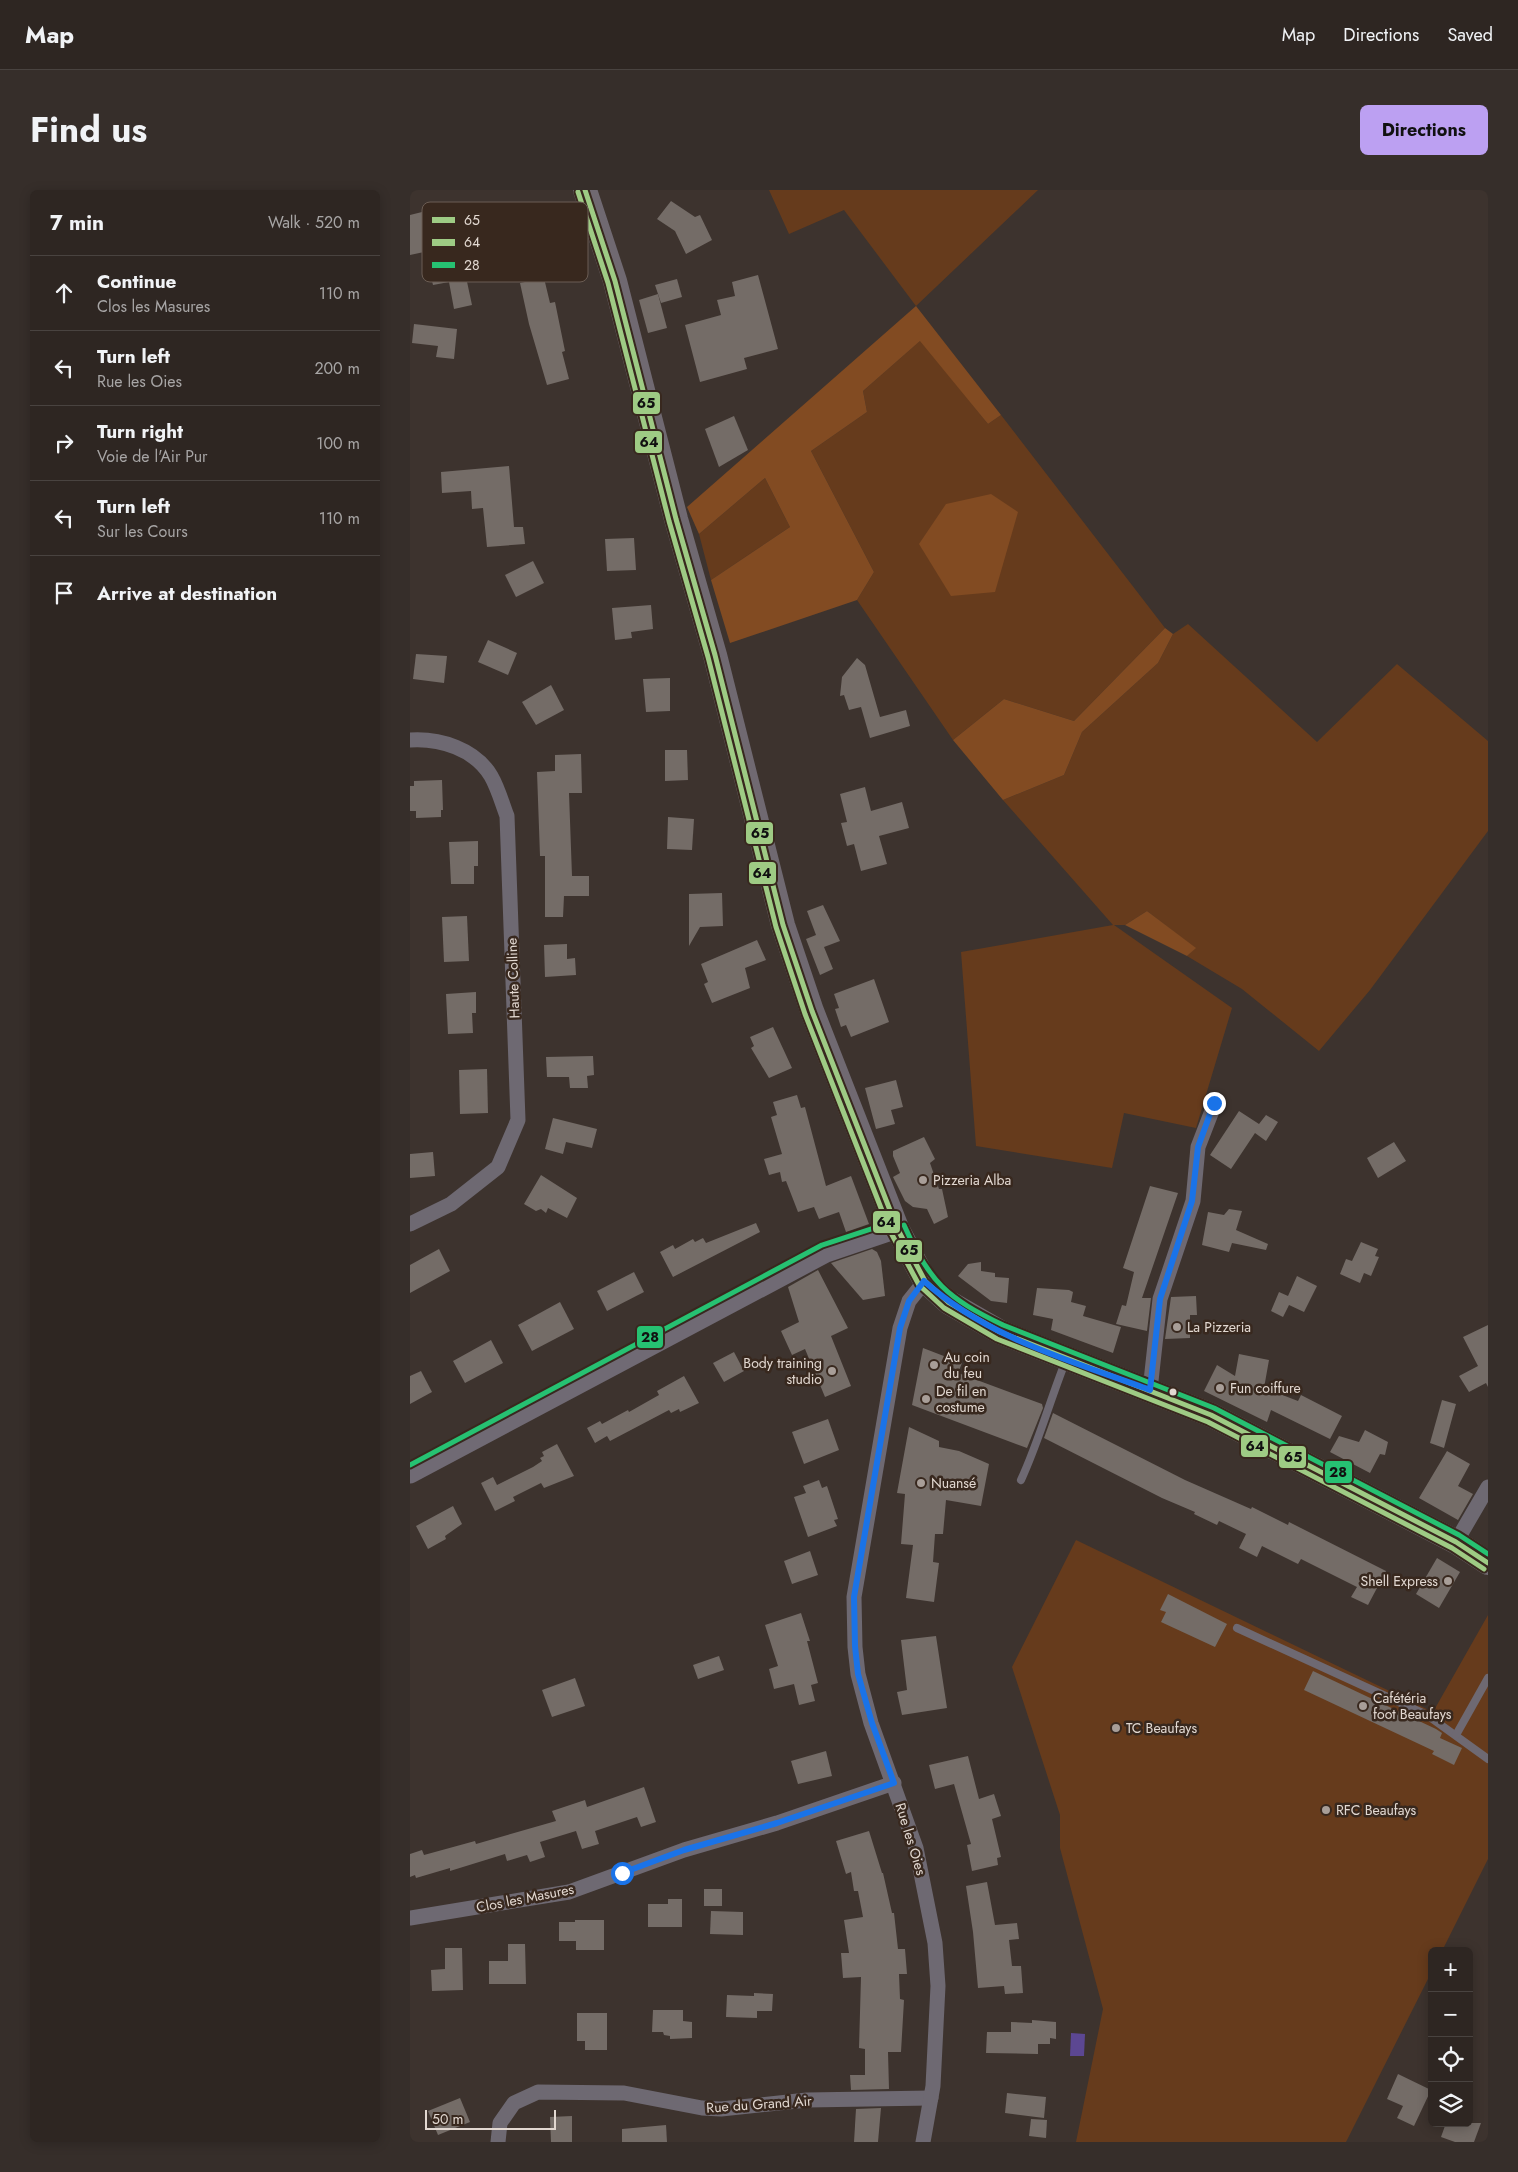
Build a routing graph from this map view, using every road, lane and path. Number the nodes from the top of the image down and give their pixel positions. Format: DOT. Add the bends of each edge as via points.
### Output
graph roads {
  1 [pos="585,190"];
  2 [pos="410,740"];
  3 [pos="1214,1103"];
  4 [pos="410,1224"];
  5 [pos="897,1228"];
  6 [pos="924,1281"];
  7 [pos="1066,1358"];
  8 [pos="1150,1390"];
  9 [pos="410,1473"];
  10 [pos="1021,1480"];
  11 [pos="1488,1486"];
  12 [pos="1456,1542"];
  13 [pos="1488,1563"];
  14 [pos="1237,1628"];
  15 [pos="1488,1678"];
  16 [pos="1456,1735"];
  17 [pos="1488,1758"];
  18 [pos="894,1783"];
  19 [pos="410,1918"];
  20 [pos="931,2098"];
  21 [pos="498,2142"];
  22 [pos="924,2142"];
  1 -- 5 [label="main road" via="615,281 783,925 812,1011"];
  2 -- 4 [label="street, Haute Colline" via="444,743 480,762 491,776 507,816 518,1120 498,1167 451,1204"];
  3 -- 8 [label="street" via="1198,1147 1192,1201 1160,1299"];
  5 -- 6 [label="main road"];
  5 -- 9 [label="main road" via="826,1252"];
  6 -- 7 [label="main road" via="969,1316"];
  6 -- 18 [label="street, Rue les Oies" via="909,1301 900,1328 854,1597 858,1674"];
  7 -- 8 [label="main road"];
  7 -- 10 [label="lane"];
  8 -- 12 [label="main road" via="1258,1438"];
  11 -- 12 [label="street"];
  12 -- 13 [label="main road"];
  14 -- 16 [label="lane" via="1427,1715"];
  15 -- 16 [label="lane"];
  16 -- 17 [label="lane"];
  18 -- 19 [label="street, Clos les Masures" via="777,1823 684,1850 569,1892"];
  18 -- 20 [label="street, Rue les Oies" via="916,1848 935,1943 938,1986"];
  20 -- 21 [label="street, Rue du Grand Air" via="807,2100 720,2109 624,2093 538,2092 514,2103 500,2123"];
  20 -- 22 [label="street, Rue les Oies"];
}
